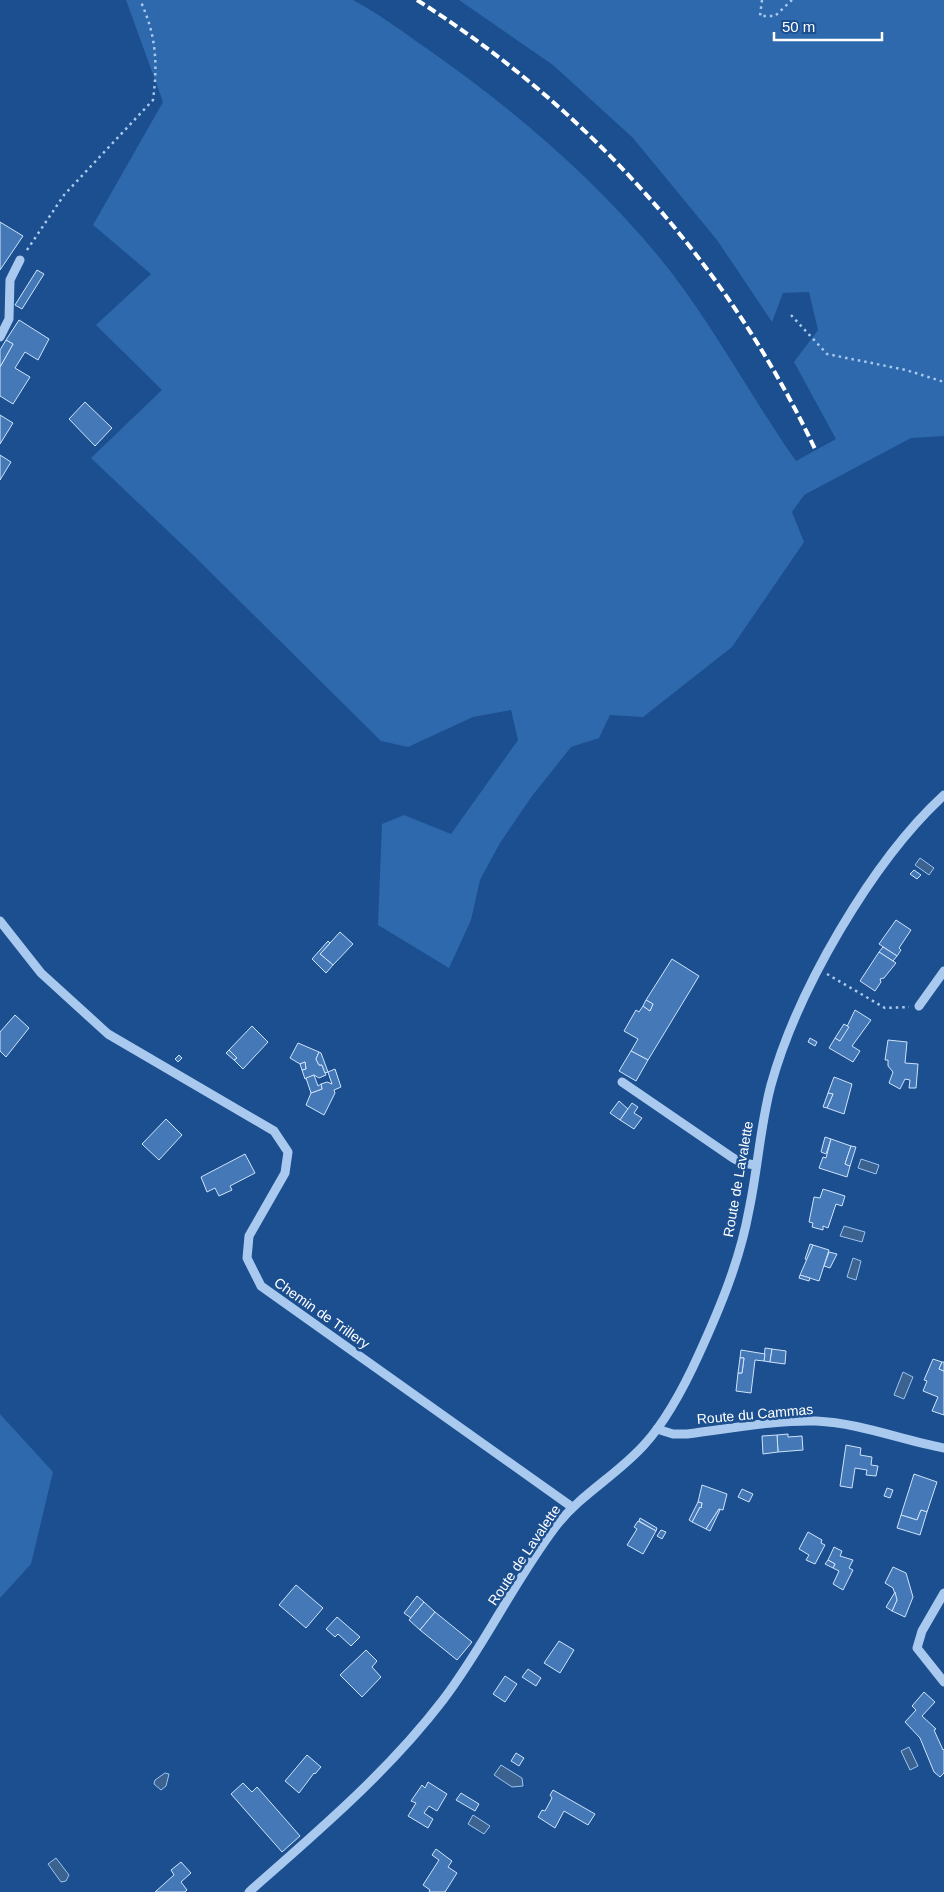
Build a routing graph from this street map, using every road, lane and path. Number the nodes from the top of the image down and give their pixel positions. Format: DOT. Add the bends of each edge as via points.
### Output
graph roads {
  1 [pos="140,0"];
  2 [pos="762,0"];
  3 [pos="792,0"];
  4 [pos="20,260"];
  5 [pos="791,314"];
  6 [pos="0,337"];
  7 [pos="944,382"];
  8 [pos="944,795"];
  9 [pos="0,921"];
  10 [pos="819,970"];
  11 [pos="944,971"];
  12 [pos="919,1006"];
  13 [pos="622,1082"];
  14 [pos="756,1164"];
  15 [pos="657,1429"];
  16 [pos="944,1448"];
  17 [pos="572,1507"];
  18 [pos="944,1593"];
  19 [pos="944,1682"];
  20 [pos="249,1892"];
  1 -- 4 [label="path" via="155,40 153,100 64,195"];
  2 -- 3 [label="path" via="760,16 775,16"];
  4 -- 6 [label="street" via="10,280 9,320"];
  5 -- 7 [label="path" via="827,354 906,370"];
  8 -- 10 [label="street, Route de Lavalette" via="883,865"];
  9 -- 17 [label="street, Chemin de Trillery" via="42,973 108,1034 274,1131 288,1152 285,1173 249,1236 247,1258 260,1286"];
  10 -- 12 [label="path" via="885,1008"];
  10 -- 14 [label="street, Route de Lavalette" via="784,1046 771,1084"];
  11 -- 12 [label="street"];
  13 -- 14 [label="street" via="733,1158 742,1163"];
  14 -- 15 [label="street, Route de Lavalette" via="746,1225 720,1308 698,1358"];
  15 -- 16 [label="street, Route du Cammas" via="686,1434 816,1421 860,1427"];
  15 -- 17 [label="street, Route de Lavalette" via="643,1447"];
  17 -- 20 [label="street, Route de Lavalette" via="535,1558 482,1644 420,1728 351,1800"];
  18 -- 19 [label="street" via="922,1631 917,1648"];
}
